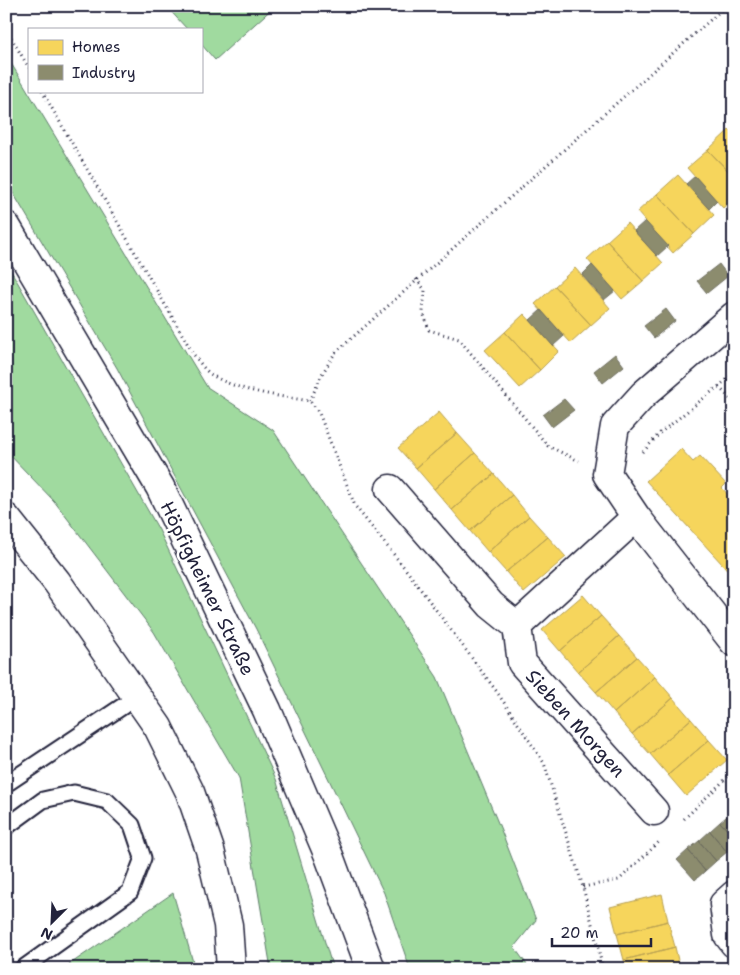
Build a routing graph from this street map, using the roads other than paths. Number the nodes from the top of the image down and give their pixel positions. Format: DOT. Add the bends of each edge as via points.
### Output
graph roads {
  1 [pos="6,226"];
  2 [pos="734,316"];
  3 [pos="390,489"];
  4 [pos="636,517"];
  5 [pos="8,523"];
  6 [pos="517,626"];
  7 [pos="734,642"];
  8 [pos="138,696"];
  9 [pos="6,784"];
  10 [pos="654,811"];
  11 [pos="6,827"];
  12 [pos="734,896"];
  13 [pos="734,943"];
  14 [pos="22,969"];
  15 [pos="231,969"];
  16 [pos="370,969"];
  1 -- 16 [label="street, Höpfigheimer Straße" via="164,496 267,710 329,856"];
  2 -- 4 [label="street" via="644,394 614,426 612,482"];
  3 -- 6 [label="street" via="492,605"];
  4 -- 6 [label="street"];
  4 -- 7 [label="street"];
  5 -- 8 [label="street" via="57,582"];
  6 -- 10 [label="street, Sieben Morgen" via="522,663"];
  8 -- 9 [label="lane"];
  8 -- 15 [label="street" via="158,727 190,792 210,850 228,925"];
  11 -- 14 [label="lane" via="42,800 74,793 107,801 132,825 143,858 130,892"];
  12 -- 13 [label="street" via="724,904 728,935"];
}
